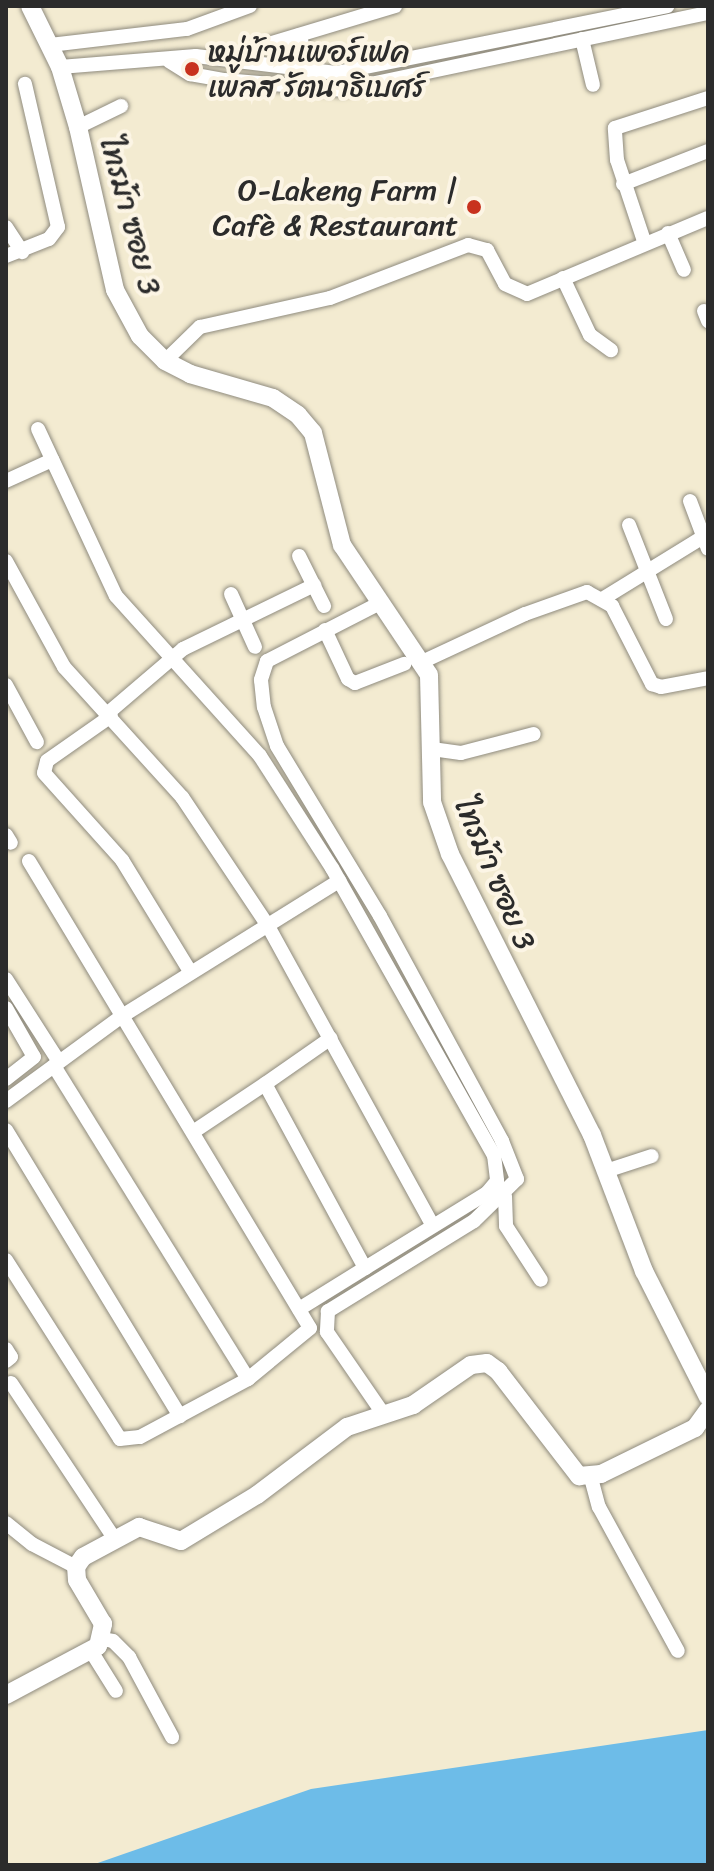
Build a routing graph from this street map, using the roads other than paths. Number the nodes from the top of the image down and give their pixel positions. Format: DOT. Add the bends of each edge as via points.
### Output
graph roads {
  1 [pos="30,6"];
  2 [pos="250,6"];
  3 [pos="395,6"];
  4 [pos="667,6"];
  5 [pos="708,13"];
  6 [pos="300,35"];
  7 [pos="582,39"];
  8 [pos="549,40"];
  9 [pos="50,45"];
  10 [pos="262,46"];
  11 [pos="520,46"];
  12 [pos="169,61"];
  13 [pos="60,67"];
  14 [pos="310,74"];
  15 [pos="25,84"];
  16 [pos="593,85"];
  17 [pos="310,91"];
  18 [pos="708,98"];
  19 [pos="121,106"];
  20 [pos="78,127"];
  21 [pos="708,151"];
  22 [pos="623,184"];
  23 [pos="708,218"];
  24 [pos="6,227"];
  25 [pos="668,233"];
  26 [pos="641,242"];
  27 [pos="22,252"];
  28 [pos="6,256"];
  29 [pos="684,270"];
  30 [pos="563,278"];
  31 [pos="611,350"];
  32 [pos="165,361"];
  33 [pos="38,429"];
  34 [pos="52,460"];
  35 [pos="6,481"];
  36 [pos="690,501"];
  37 [pos="629,525"];
  38 [pos="706,540"];
  39 [pos="299,556"];
  40 [pos="6,561"];
  41 [pos="651,568"];
  42 [pos="314,585"];
  43 [pos="231,594"];
  44 [pos="608,602"];
  45 [pos="378,604"];
  46 [pos="324,606"];
  47 [pos="242,619"];
  48 [pos="666,619"];
  49 [pos="325,630"];
  50 [pos="255,647"];
  51 [pos="170,660"];
  52 [pos="424,661"];
  53 [pos="404,664"];
  54 [pos="708,678"];
  55 [pos="6,687"];
  56 [pos="109,715"];
  57 [pos="534,734"];
  58 [pos="37,742"];
  59 [pos="432,749"];
  60 [pos="29,861"];
  61 [pos="339,881"];
  62 [pos="268,926"];
  63 [pos="191,973"];
  64 [pos="6,979"];
  65 [pos="6,1008"];
  66 [pos="122,1016"];
  67 [pos="331,1038"];
  68 [pos="57,1064"];
  69 [pos="6,1079"];
  70 [pos="265,1084"];
  71 [pos="6,1101"];
  72 [pos="6,1130"];
  73 [pos="193,1132"];
  74 [pos="652,1156"];
  75 [pos="606,1171"];
  76 [pos="505,1196"];
  77 [pos="432,1224"];
  78 [pos="6,1260"];
  79 [pos="365,1268"];
  80 [pos="541,1280"];
  81 [pos="299,1309"];
  82 [pos="6,1349"];
  83 [pos="6,1361"];
  84 [pos="248,1379"];
  85 [pos="11,1383"];
  86 [pos="708,1397"];
  87 [pos="708,1410"];
  88 [pos="384,1415"];
  89 [pos="180,1416"];
  90 [pos="591,1478"];
  91 [pos="6,1523"];
  92 [pos="114,1538"];
  93 [pos="76,1567"];
  94 [pos="96,1645"];
  95 [pos="678,1651"];
  96 [pos="116,1691"];
  97 [pos="6,1695"];
  98 [pos="172,1737"];
  1 -- 9 [label="street, ไทรม้า ซอย 3"];
  2 -- 9 [label="street" via="187,29"];
  3 -- 6 [label="street"];
  4 -- 8 [label="street"];
  5 -- 7 [label="street"];
  6 -- 10 [label="street"];
  6 -- 14 [label="street"];
  7 -- 8 [label="street"];
  7 -- 16 [label="street"];
  8 -- 11 [label="street"];
  9 -- 13 [label="street, ไทรม้า ซอย 3"];
  11 -- 14 [label="street" via="497,43 369,69"];
  11 -- 17 [label="street" via="503,58 371,86"];
  12 -- 13 [label="street"];
  12 -- 14 [label="street" via="196,56"];
  12 -- 17 [label="street" via="190,74"];
  13 -- 20 [label="street, ไทรม้า ซอย 3"];
  14 -- 17 [label="street"];
  15 -- 27 [label="street" via="58,227 56,234"];
  18 -- 22 [label="street" via="615,128"];
  19 -- 20 [label="street"];
  20 -- 32 [label="street, ไทรม้า ซอย 3" via="115,290 140,336"];
  21 -- 22 [label="street"];
  22 -- 26 [label="street"];
  23 -- 25 [label="street"];
  24 -- 27 [label="street"];
  25 -- 26 [label="street"];
  25 -- 29 [label="street"];
  26 -- 30 [label="street"];
  27 -- 28 [label="street"];
  30 -- 31 [label="street" via="590,335"];
  30 -- 32 [label="street" via="521,293 505,284 487,250 468,245 330,298 200,327 189,332"];
  32 -- 45 [label="street, ไทรม้า ซอย 3" via="273,398 298,415 321,454 342,545"];
  33 -- 34 [label="street"];
  34 -- 35 [label="street"];
  34 -- 51 [label="street" via="116,596"];
  36 -- 38 [label="street"];
  37 -- 41 [label="street"];
  38 -- 41 [label="street"];
  39 -- 42 [label="street"];
  40 -- 56 [label="street" via="64,667"];
  41 -- 44 [label="street"];
  41 -- 48 [label="street"];
  42 -- 46 [label="street"];
  42 -- 47 [label="street"];
  43 -- 47 [label="street"];
  44 -- 52 [label="street" via="587,592 572,595"];
  44 -- 54 [label="street" via="652,684"];
  45 -- 49 [label="street"];
  45 -- 52 [label="street, ไทรม้า ซอย 3"];
  47 -- 50 [label="street"];
  47 -- 51 [label="street"];
  49 -- 53 [label="street" via="348,679 355,683"];
  49 -- 76 [label="street" via="262,668 264,707 277,746 380,916 502,1141 517,1179"];
  51 -- 56 [label="street"];
  51 -- 61 [label="street" via="260,756"];
  52 -- 59 [label="street, ไทรม้า ซอย 3" via="433,711"];
  55 -- 58 [label="street"];
  56 -- 62 [label="street" via="182,797"];
  56 -- 63 [label="street" via="47,761 44,773 122,860"];
  57 -- 59 [label="street" via="461,753"];
  59 -- 75 [label="street, ไทรม้า ซอย 3" via="433,808 450,854"];
  60 -- 66 [label="street"];
  61 -- 62 [label="street"];
  61 -- 77 [label="street" via="494,1155 497,1181"];
  62 -- 63 [label="street"];
  62 -- 67 [label="street"];
  63 -- 66 [label="street"];
  64 -- 68 [label="street"];
  65 -- 69 [label="street" via="34,1057"];
  66 -- 68 [label="street"];
  66 -- 73 [label="street"];
  67 -- 70 [label="street"];
  67 -- 77 [label="street"];
  68 -- 71 [label="street"];
  68 -- 84 [label="street"];
  70 -- 73 [label="street"];
  70 -- 79 [label="street"];
  72 -- 89 [label="street"];
  73 -- 81 [label="street"];
  74 -- 75 [label="street"];
  75 -- 86 [label="street, ไทรม้า ซอย 3" via="644,1271"];
  76 -- 80 [label="street" via="506,1226"];
  76 -- 88 [label="street" via="328,1311 327,1332"];
  77 -- 79 [label="street"];
  78 -- 89 [label="street" via="114,1436 140,1437"];
  79 -- 81 [label="street"];
  81 -- 84 [label="street" via="310,1328"];
  82 -- 83 [label="street" via="11,1357"];
  84 -- 89 [label="street"];
  85 -- 92 [label="street"];
  87 -- 90 [label="street" via="695,1428"];
  88 -- 90 [label="street" via="424,1400 471,1365 487,1363 574,1472"];
  88 -- 92 [label="street" via="347,1427 257,1495 181,1541 139,1527"];
  90 -- 95 [label="street" via="599,1507"];
  91 -- 93 [label="street"];
  92 -- 93 [label="street"];
  93 -- 94 [label="street" via="77,1580 103,1624"];
  94 -- 96 [label="street"];
  94 -- 97 [label="street"];
  94 -- 98 [label="street" via="113,1641 129,1657"];
}
